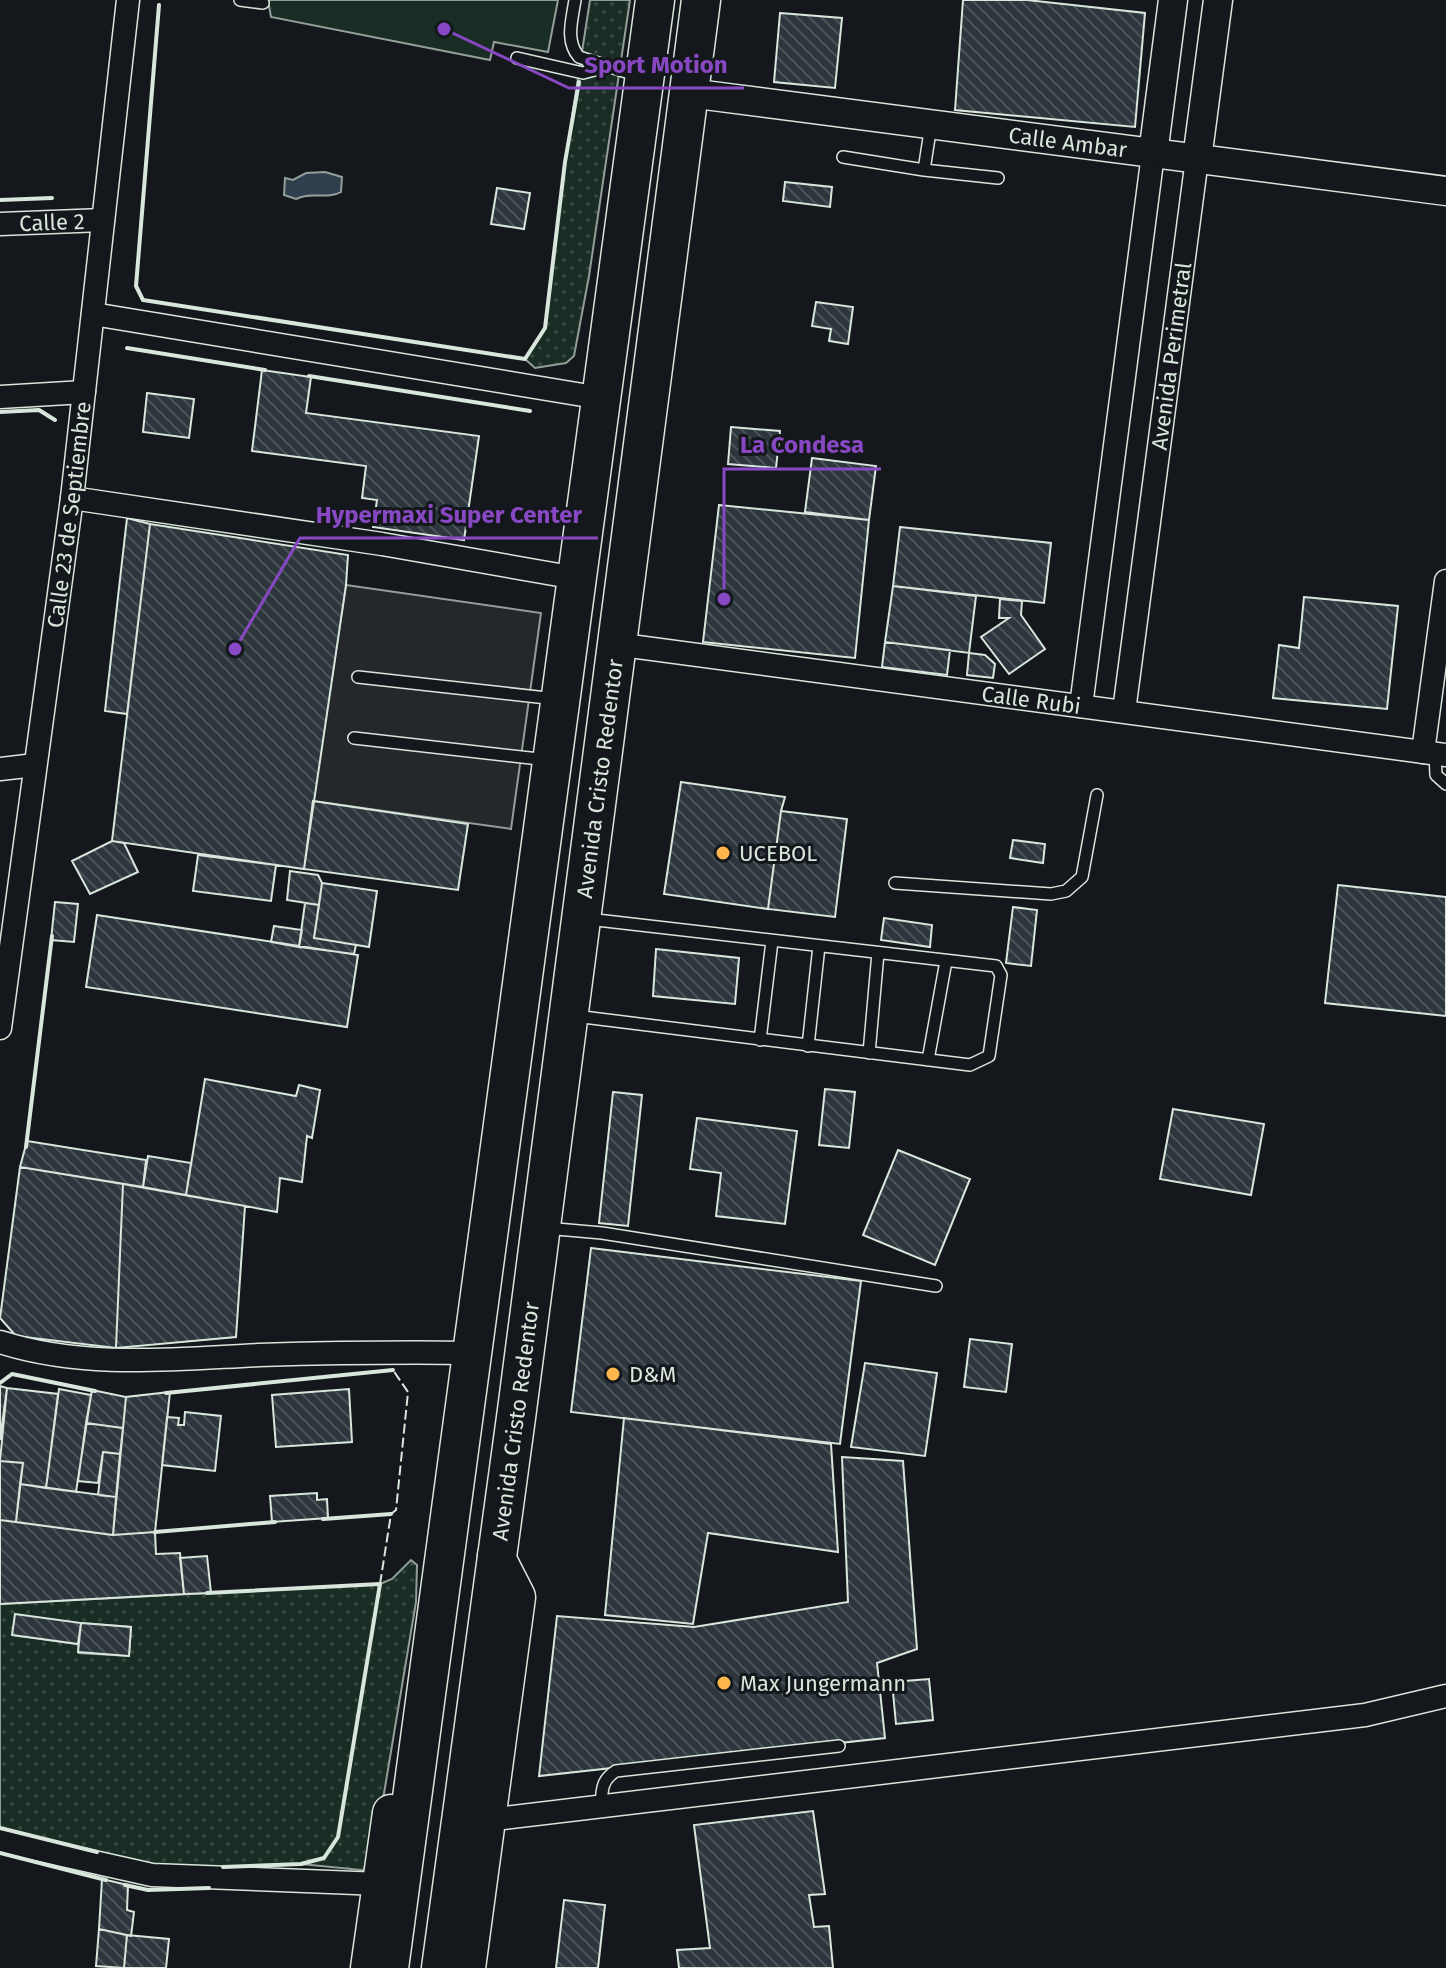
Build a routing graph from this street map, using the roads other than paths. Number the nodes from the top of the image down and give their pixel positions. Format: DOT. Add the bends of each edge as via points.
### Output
graph roads {
  1 [pos="128,0"];
  2 [pos="240,0"];
  3 [pos="575,0"];
  4 [pos="655,0"];
  5 [pos="701,0"];
  6 [pos="1173,0"];
  7 [pos="1218,0"];
  8 [pos="263,3"];
  9 [pos="517,58"];
  10 [pos="627,72"];
  11 [pos="689,93"];
  12 [pos="931,125"];
  13 [pos="1153,154"];
  14 [pos="843,157"];
  15 [pos="1197,159"];
  16 [pos="924,170"];
  17 [pos="998,178"];
  18 [pos="1446,191"];
  19 [pos="103,220"];
  20 [pos="0,224"];
  21 [pos="93,314"];
  22 [pos="84,392"];
  23 [pos="0,397"];
  24 [pos="601,398"];
  25 [pos="72,498"];
  26 [pos="576,578"];
  27 [pos="1446,581"];
  28 [pos="615,644"];
  29 [pos="358,677"];
  30 [pos="560,700"];
  31 [pos="1081,706"];
  32 [pos="1124,711"];
  33 [pos="354,738"];
  34 [pos="1435,753"];
  35 [pos="552,761"];
  36 [pos="35,765"];
  37 [pos="0,769"];
  38 [pos="1446,784"];
  39 [pos="1097,795"];
  40 [pos="895,883"];
  41 [pos="579,918"];
  42 [pos="772,941"];
  43 [pos="819,946"];
  44 [pos="878,953"];
  45 [pos="946,961"];
  46 [pos="567,1014"];
  47 [pos="0,1028"];
  48 [pos="760,1040"];
  49 [pos="808,1046"];
  50 [pos="869,1053"];
  51 [pos="928,1060"];
  52 [pos="540,1227"];
  53 [pos="936,1286"];
  54 [pos="0,1342"];
  55 [pos="472,1353"];
  56 [pos="446,1551"];
  57 [pos="496,1556"];
  58 [pos="1446,1696"];
  59 [pos="839,1746"];
  60 [pos="601,1808"];
  61 [pos="487,1820"];
  62 [pos="0,1841"];
  63 [pos="381,1884"];
  64 [pos="369,1968"];
  65 [pos="389,1968"];
  66 [pos="441,1968"];
  67 [pos="467,1968"];
  1 -- 19 [label="street, Calle 23 de Septiembre"];
  2 -- 8 [label="lane"];
  3 -- 10 [label="lane" via="573,50 579,57"];
  4 -- 10 [label="highway"];
  5 -- 11 [label="highway, Avenida Cristo Redentor"];
  6 -- 13 [label="street, Avenida Perimetral"];
  7 -- 15 [label="street, Avenida Perimetral"];
  9 -- 10 [label="lane" via="583,73"];
  10 -- 24 [label="highway"];
  11 -- 12 [label="street, Calle Ambar"];
  11 -- 28 [label="highway, Avenida Cristo Redentor"];
  12 -- 13 [label="street, Calle Ambar"];
  12 -- 16 [label="lane"];
  13 -- 15 [label="street, Calle Ambar"];
  13 -- 31 [label="street, Avenida Perimetral"];
  14 -- 16 [label="lane"];
  15 -- 18 [label="street, Calle Ambar"];
  15 -- 32 [label="street, Avenida Perimetral"];
  16 -- 17 [label="lane"];
  19 -- 20 [label="street, Calle 2"];
  19 -- 21 [label="street, Calle 23 de Septiembre"];
  21 -- 22 [label="street, Calle 23 de Septiembre"];
  21 -- 24 [label="street"];
  22 -- 23 [label="street"];
  22 -- 25 [label="street, Calle 23 de Septiembre"];
  24 -- 26 [label="highway"];
  25 -- 26 [label="street"];
  25 -- 36 [label="street, Calle 23 de Septiembre"];
  26 -- 30 [label="highway"];
  27 -- 34 [label="street"];
  28 -- 31 [label="street, Calle Rubi"];
  28 -- 41 [label="highway, Avenida Cristo Redentor"];
  29 -- 30 [label="lane"];
  30 -- 35 [label="highway"];
  31 -- 32 [label="street, Calle Rubi"];
  32 -- 34 [label="street, Calle Rubi"];
  33 -- 35 [label="lane"];
  34 -- 38 [label="lane" via="1436,775"];
  35 -- 55 [label="highway"];
  36 -- 37 [label="street"];
  36 -- 47 [label="street, Calle 23 de Septiembre"];
  39 -- 40 [label="lane" via="1082,877 1066,891"];
  41 -- 42 [label="lane"];
  41 -- 46 [label="highway, Avenida Cristo Redentor"];
  42 -- 43 [label="lane"];
  42 -- 48 [label="lane"];
  43 -- 44 [label="lane"];
  43 -- 49 [label="lane"];
  44 -- 45 [label="lane"];
  44 -- 50 [label="lane"];
  45 -- 51 [label="lane"];
  45 -- 51 [label="lane" via="1000,970 989,1056 970,1065"];
  46 -- 48 [label="lane"];
  46 -- 52 [label="highway, Avenida Cristo Redentor"];
  48 -- 49 [label="lane"];
  49 -- 50 [label="lane"];
  50 -- 51 [label="lane"];
  52 -- 53 [label="lane"];
  52 -- 57 [label="highway, Avenida Cristo Redentor"];
  54 -- 55 [label="street" via="113,1361"];
  55 -- 56 [label="highway"];
  56 -- 63 [label="main road" via="422,1593"];
  56 -- 65 [label="highway"];
  57 -- 61 [label="main road, Avenida Cristo Redentor" via="517,1597"];
  57 -- 66 [label="highway, Avenida Cristo Redentor"];
  58 -- 60 [label="street" via="1365,1715"];
  59 -- 60 [label="lane" via="616,1771 606,1777"];
  60 -- 61 [label="street"];
  61 -- 67 [label="main road, Avenida Cristo Redentor"];
  62 -- 63 [label="street" via="152,1875"];
  63 -- 64 [label="main road"];
}
